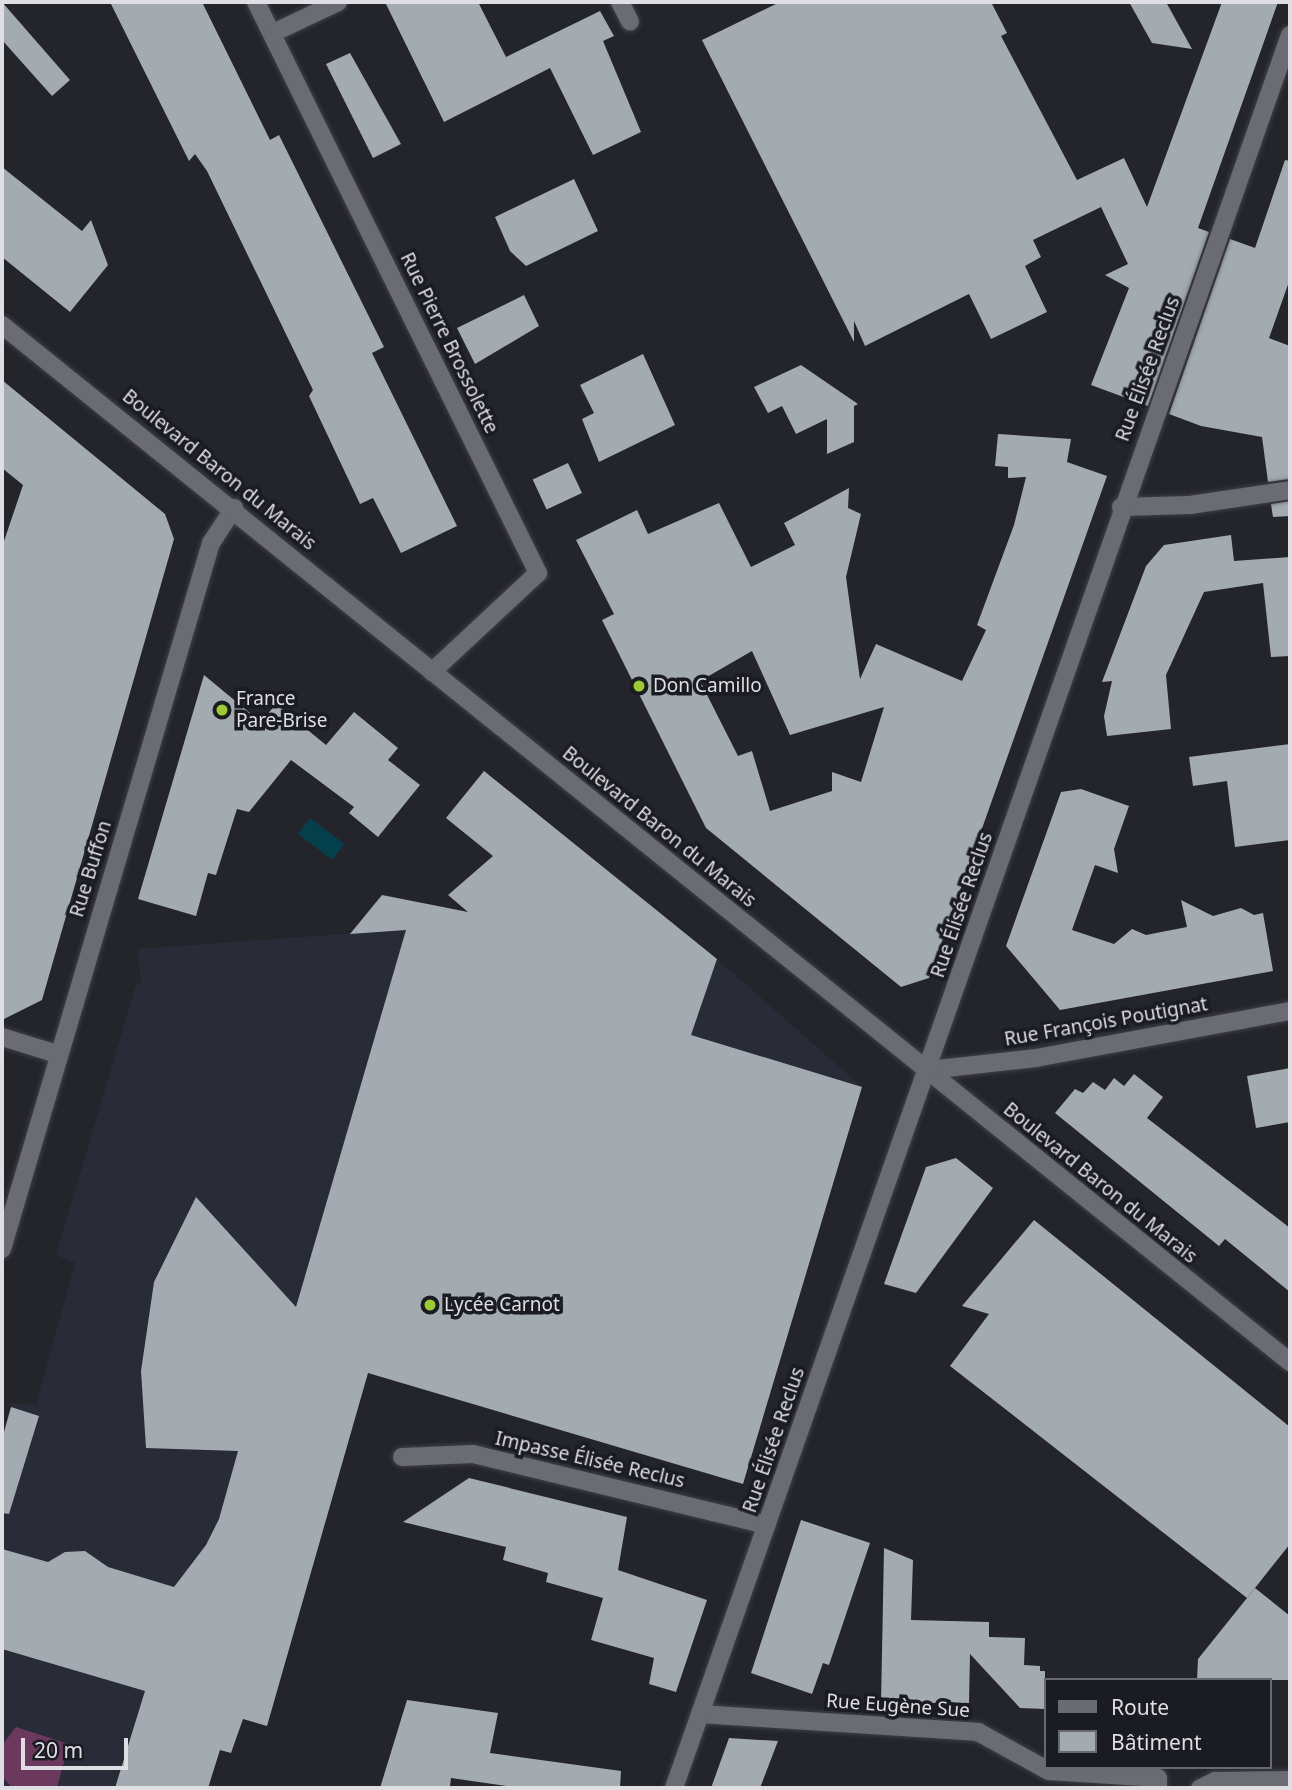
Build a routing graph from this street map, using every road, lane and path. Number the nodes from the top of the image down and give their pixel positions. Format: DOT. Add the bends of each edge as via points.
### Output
graph roads {
  1 [pos="256,2"];
  2 [pos="338,2"];
  3 [pos="620,2"];
  4 [pos="630,22"];
  5 [pos="273,33"];
  6 [pos="1290,35"];
  7 [pos="2,324"];
  8 [pos="1290,489"];
  9 [pos="1121,507"];
  10 [pos="234,508"];
  11 [pos="432,672"];
  12 [pos="1290,1011"];
  13 [pos="2,1037"];
  14 [pos="57,1054"];
  15 [pos="929,1070"];
  16 [pos="2,1249"];
  17 [pos="1290,1362"];
  18 [pos="402,1457"];
  19 [pos="767,1525"];
  20 [pos="700,1714"];
  21 [pos="1044,1768"];
  22 [pos="1045,1769"];
  23 [pos="1290,1779"];
  24 [pos="674,1788"];
  25 [pos="1158,1788"];
  26 [pos="1199,1788"];
  1 -- 5 [label="street, Rue Pierre Brossolette"];
  2 -- 5 [label="street"];
  3 -- 4 [label="street"];
  5 -- 11 [label="street, Rue Pierre Brossolette" via="538,573"];
  6 -- 9 [label="street, Rue Élisée Reclus"];
  7 -- 10 [label="street, Boulevard Baron du Marais"];
  8 -- 9 [label="street" via="1190,505"];
  9 -- 15 [label="street, Rue Élisée Reclus"];
  10 -- 11 [label="street, Boulevard Baron du Marais"];
  10 -- 14 [label="street, Rue Buffon" via="211,543"];
  11 -- 15 [label="street, Boulevard Baron du Marais"];
  12 -- 15 [label="street, Rue François Poutignat" via="1036,1058"];
  13 -- 14 [label="street"];
  14 -- 16 [label="street, Rue Buffon"];
  15 -- 17 [label="street, Boulevard Baron du Marais"];
  15 -- 19 [label="street, Rue Élisée Reclus"];
  18 -- 19 [label="street, Impasse Élisée Reclus" via="473,1454"];
  19 -- 20 [label="street, Rue Élisée Reclus"];
  20 -- 21 [label="street, Rue Eugène Sue" via="978,1732"];
  20 -- 24 [label="street, Rue Élisée Reclus"];
  22 -- 25 [label="street, Rue Eugène Sue" via="1158,1779"];
  23 -- 26 [label="lane" via="1214,1780"];
}
